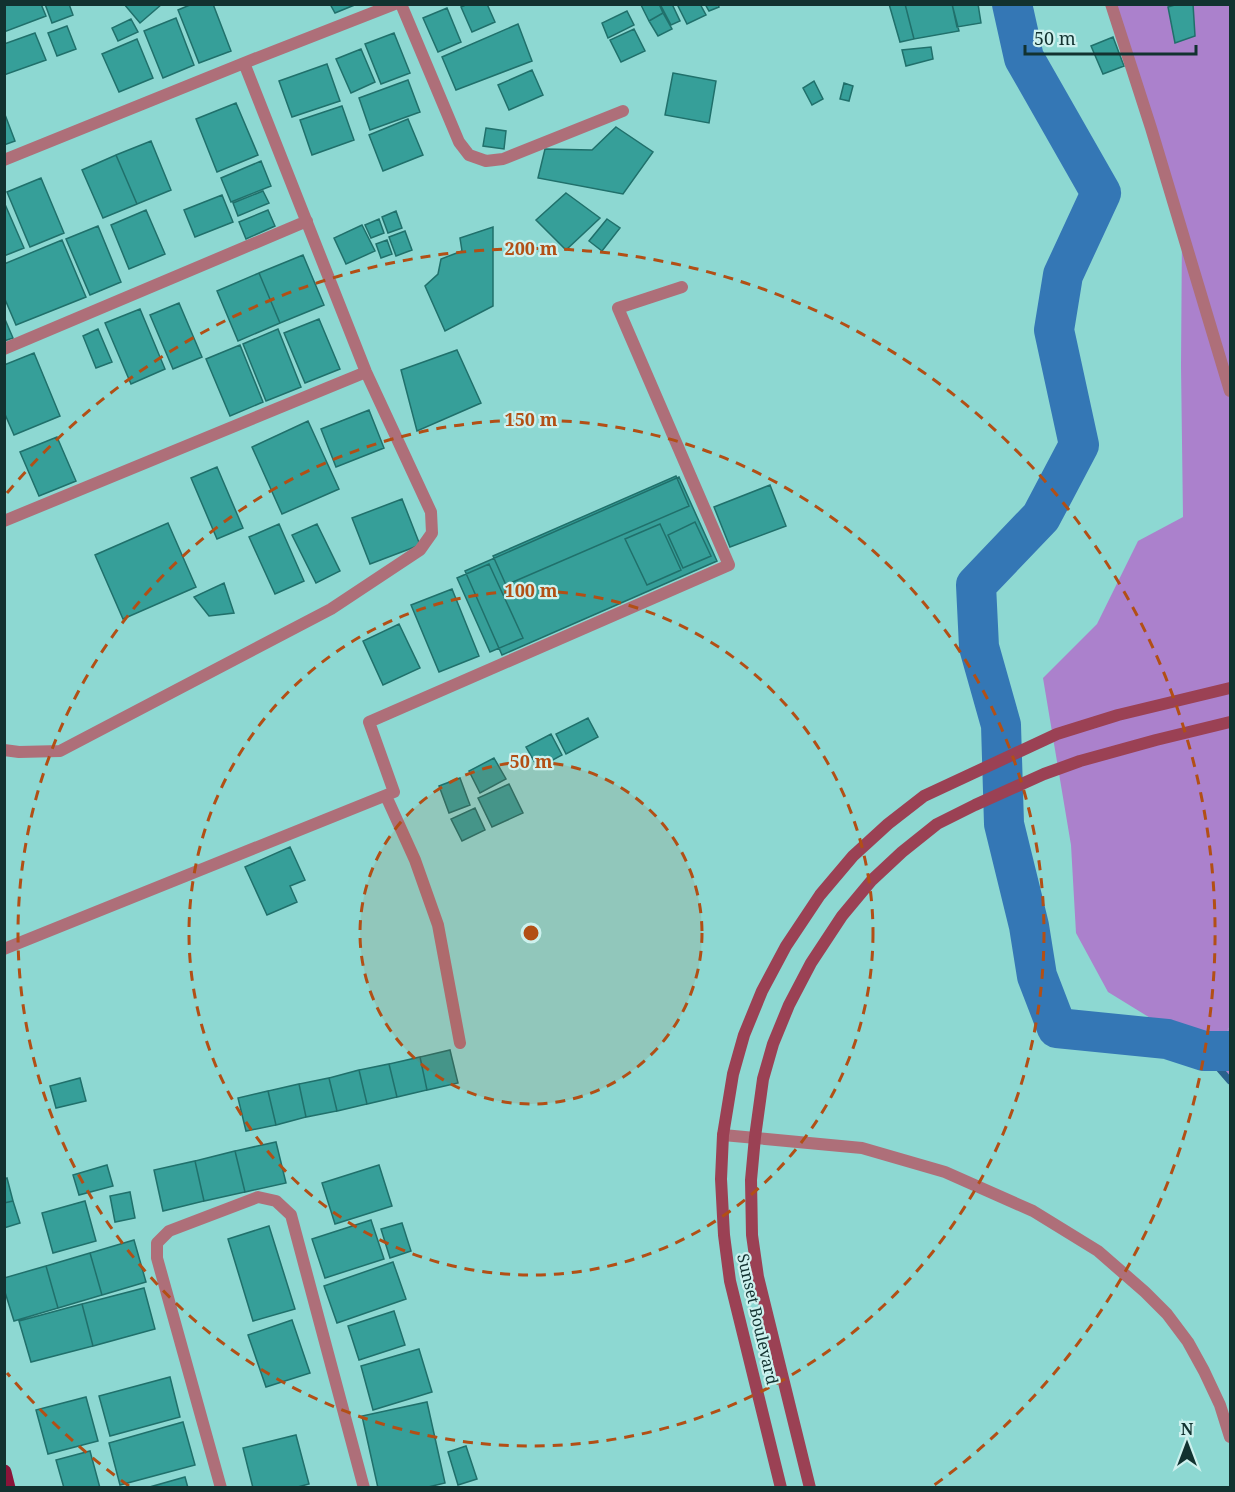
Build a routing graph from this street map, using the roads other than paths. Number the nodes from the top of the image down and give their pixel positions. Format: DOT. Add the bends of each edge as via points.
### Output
graph roads {
  1 [pos="395,4"];
  2 [pos="401,4"];
  3 [pos="1112,4"];
  4 [pos="244,63"];
  5 [pos="623,111"];
  6 [pos="4,160"];
  7 [pos="307,221"];
  8 [pos="682,287"];
  9 [pos="4,350"];
  10 [pos="366,372"];
  11 [pos="1230,391"];
  12 [pos="4,520"];
  13 [pos="1230,688"];
  14 [pos="1230,722"];
  15 [pos="4,750"];
  16 [pos="386,796"];
  17 [pos="4,949"];
  18 [pos="460,1043"];
  19 [pos="723,1135"];
  20 [pos="755,1137"];
  21 [pos="1230,1437"];
  22 [pos="4,1472"];
  23 [pos="8,1488"];
  24 [pos="222,1488"];
  25 [pos="364,1488"];
  26 [pos="781,1488"];
  27 [pos="810,1488"];
  1 -- 4 [label="street"];
  2 -- 5 [label="street" via="459,142 469,154 486,161 503,159"];
  3 -- 11 [label="street"];
  4 -- 6 [label="street"];
  4 -- 7 [label="street"];
  7 -- 9 [label="street"];
  7 -- 10 [label="street"];
  8 -- 16 [label="street" via="618,308 729,565 369,722 394,792"];
  10 -- 12 [label="street"];
  10 -- 15 [label="street" via="431,512 432,533 420,550 331,609 60,751"];
  13 -- 19 [label="main road, Sunset Boulevard" via="1118,714 1057,734 924,796 888,824 853,856 820,896 762,991 733,1074"];
  14 -- 20 [label="main road, Sunset Boulevard" via="1044,774 937,824 902,852 872,880 843,916 789,1005 763,1079"];
  16 -- 17 [label="street"];
  16 -- 18 [label="street" via="438,925"];
  19 -- 20 [label="street"];
  19 -- 26 [label="main road, Sunset Boulevard" via="721,1179 730,1281"];
  20 -- 21 [label="street" via="862,1148 945,1172 1033,1211 1098,1251 1167,1314 1188,1342 1220,1405"];
  20 -- 27 [label="main road, Sunset Boulevard" via="752,1235 758,1277"];
  22 -- 23 [label="main road"];
  24 -- 25 [label="street" via="157,1258 157,1243 169,1231 258,1197 276,1201 291,1215"];
}
